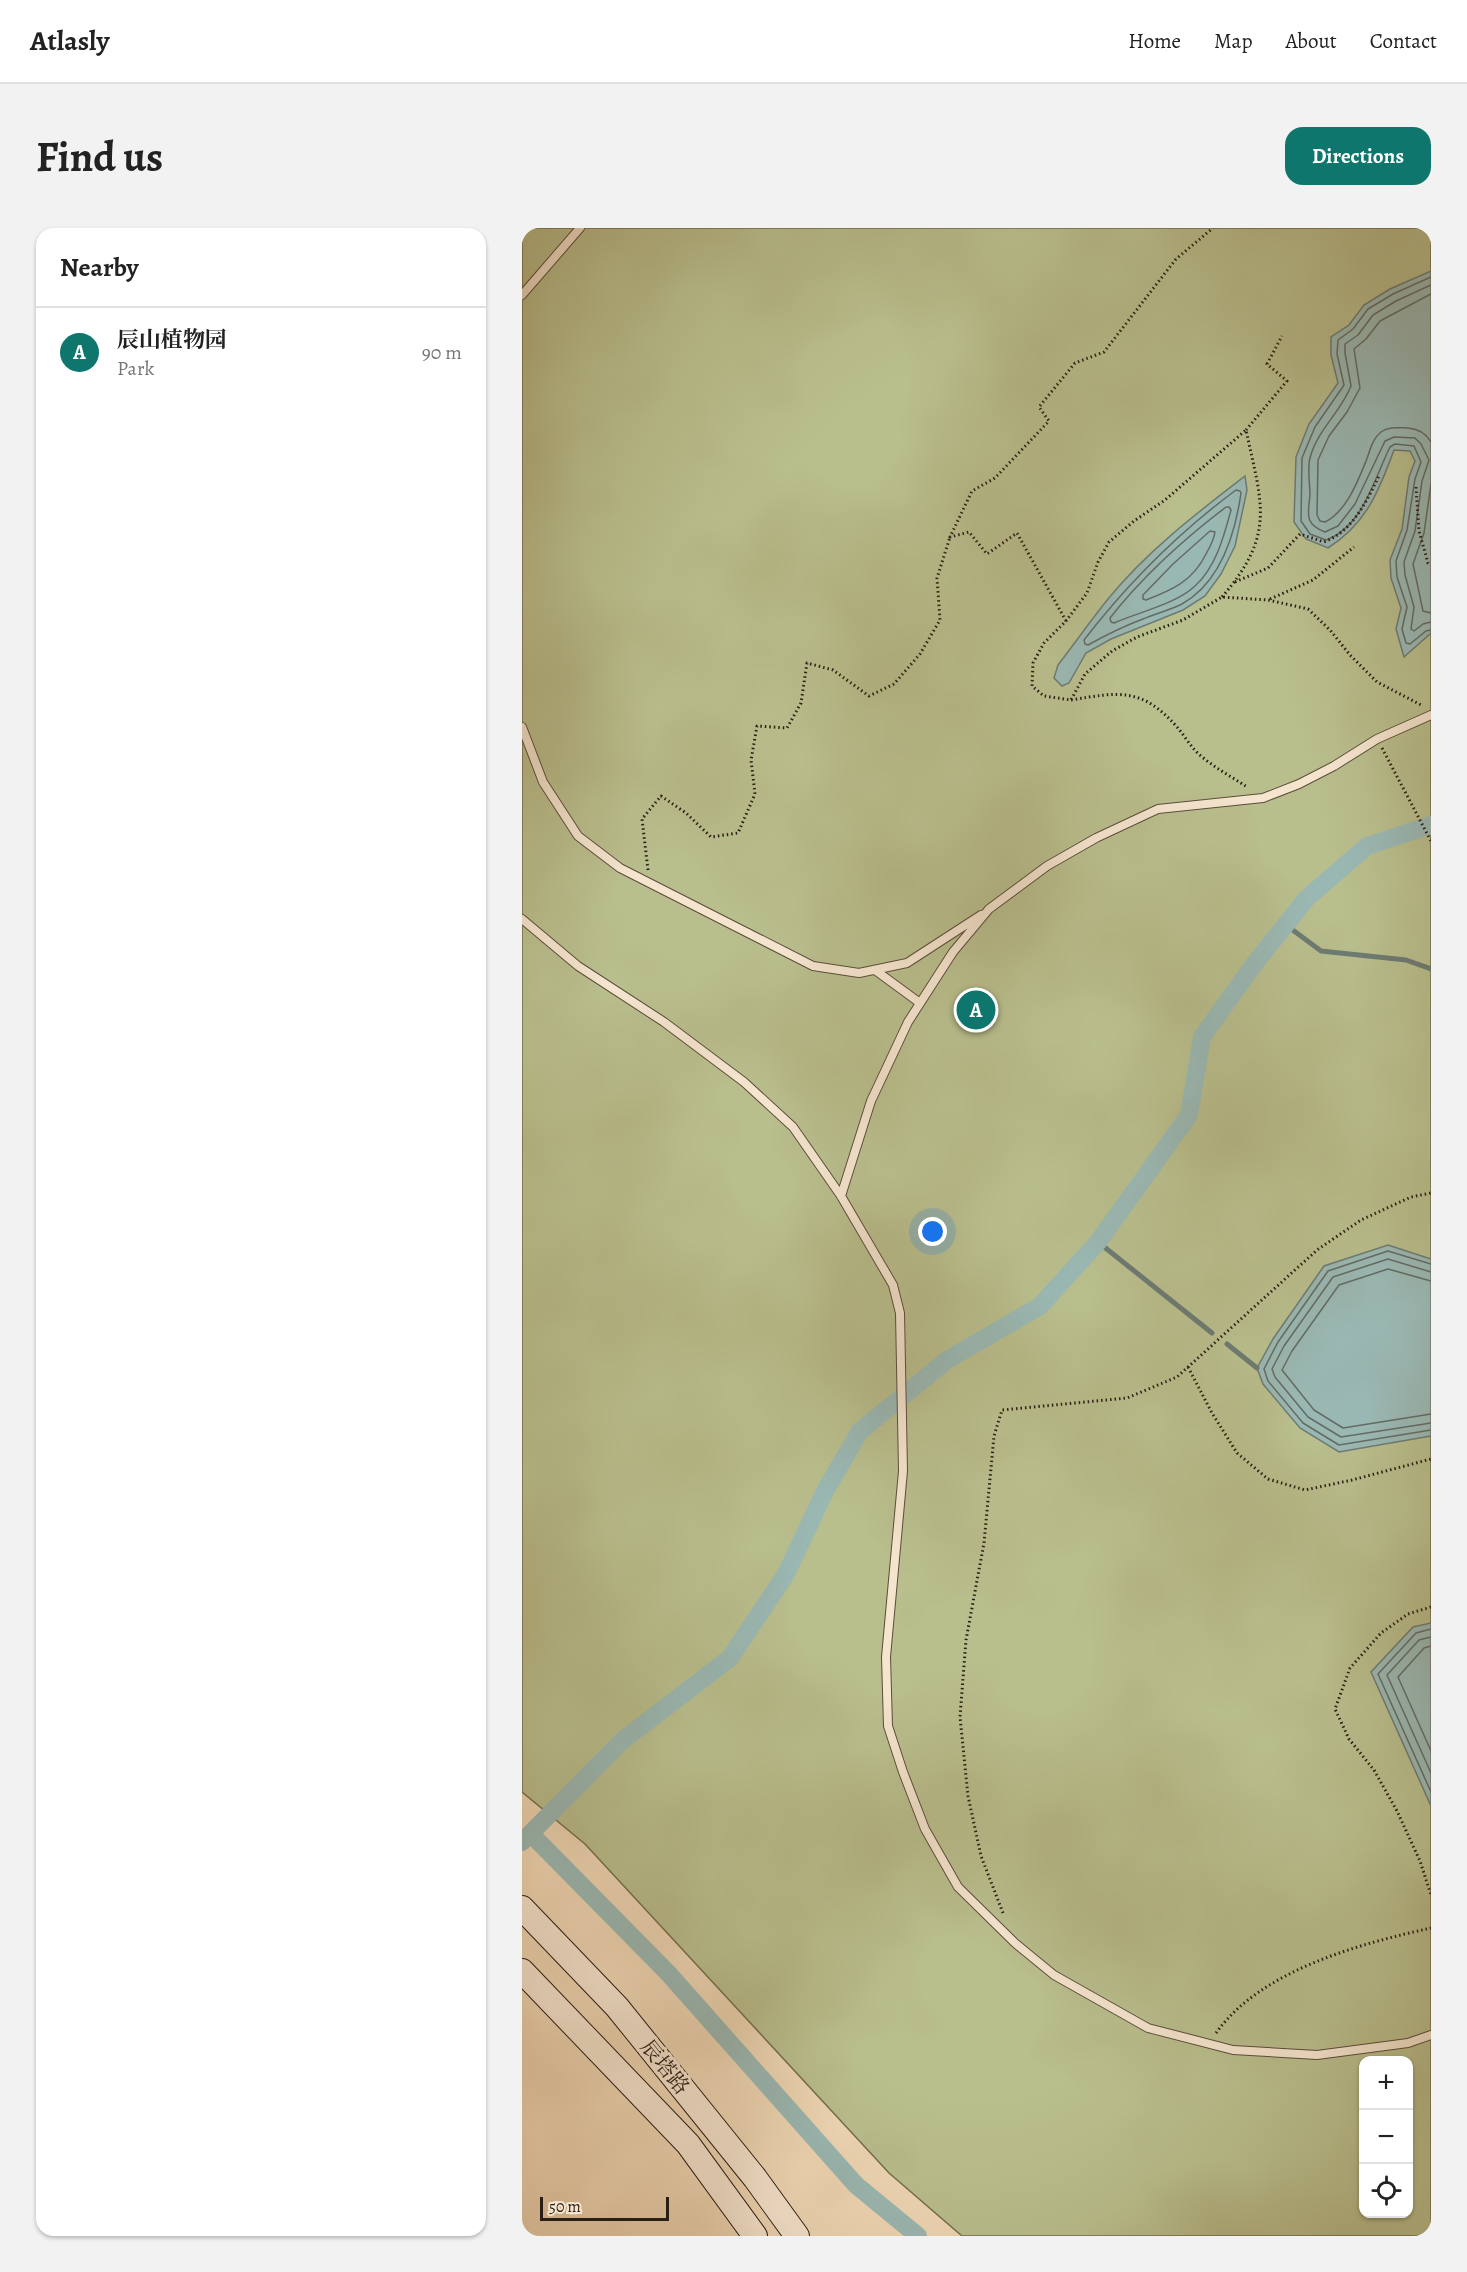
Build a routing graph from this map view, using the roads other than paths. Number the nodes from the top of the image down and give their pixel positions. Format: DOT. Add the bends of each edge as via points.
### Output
graph roads {
  1 [pos="580,228"];
  2 [pos="522,295"];
  3 [pos="1431,715"];
  4 [pos="522,727"];
  5 [pos="988,909"];
  6 [pos="522,919"];
  7 [pos="875,970"];
  8 [pos="920,1003"];
  9 [pos="841,1196"];
  10 [pos="522,1908"];
  11 [pos="522,1971"];
  12 [pos="1431,2035"];
  13 [pos="755,2236"];
  14 [pos="797,2236"];
  1 -- 2 [label="lane"];
  3 -- 5 [label="lane" via="1377,739 1299,784 1263,798 1158,809 1047,866"];
  4 -- 7 [label="lane" via="543,782 578,836 620,868 813,966 859,974"];
  5 -- 7 [label="lane" via="908,963"];
  5 -- 8 [label="lane" via="953,951"];
  6 -- 9 [label="lane" via="578,966 664,1022 744,1082 793,1127"];
  7 -- 8 [label="lane"];
  8 -- 9 [label="lane" via="871,1101"];
  9 -- 12 [label="lane" via="894,1285 900,1313 903,1471 886,1657 888,1726 925,1829 958,1887 1054,1975 1148,2028 1233,2050 1317,2055 1408,2043"];
  10 -- 14 [label="main road, 辰塔路" via="617,2007"];
  11 -- 13 [label="main road, 辰塔路" via="688,2144"];
}
